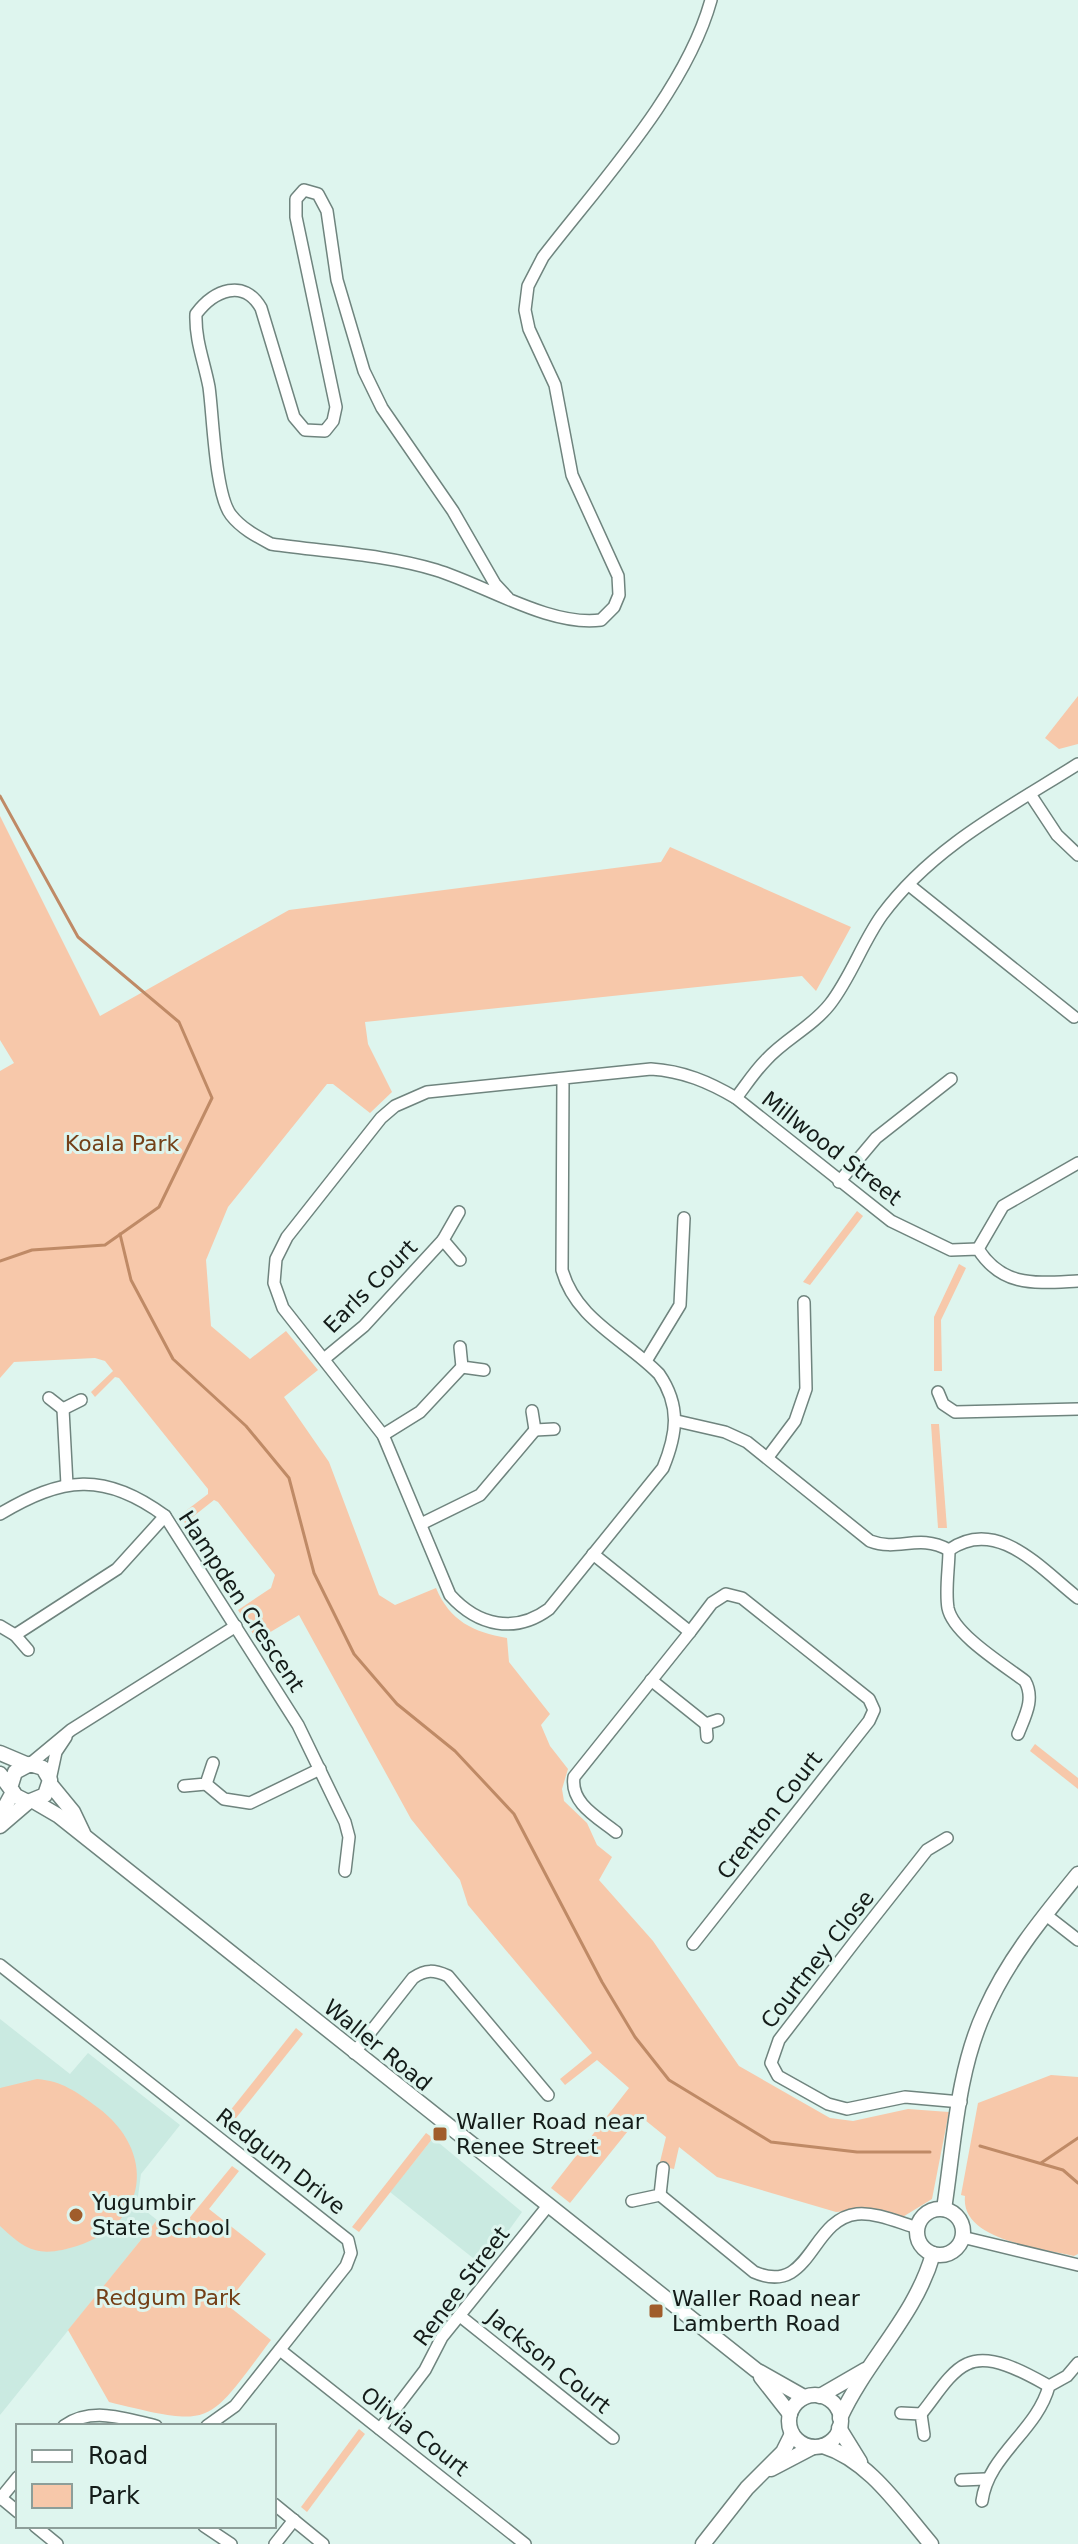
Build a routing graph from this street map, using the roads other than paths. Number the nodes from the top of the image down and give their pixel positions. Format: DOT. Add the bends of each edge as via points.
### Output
graph roads {
  1 [pos="711,0"];
  2 [pos="508,598"];
  3 [pos="1078,764"];
  4 [pos="1030,794"];
  5 [pos="1078,855"];
  6 [pos="909,885"];
  7 [pos="1074,1017"];
  8 [pos="563,1079"];
  9 [pos="951,1079"];
  10 [pos="736,1098"];
  11 [pos="1078,1163"];
  12 [pos="839,1182"];
  13 [pos="459,1212"];
  14 [pos="684,1218"];
  15 [pos="443,1240"];
  16 [pos="978,1249"];
  17 [pos="460,1260"];
  18 [pos="1078,1281"];
  19 [pos="804,1302"];
  20 [pos="460,1347"];
  21 [pos="324,1359"];
  22 [pos="646,1361"];
  23 [pos="462,1367"];
  24 [pos="484,1370"];
  25 [pos="938,1392"];
  26 [pos="49,1398"];
  27 [pos="81,1400"];
  28 [pos="63,1409"];
  29 [pos="1078,1409"];
  30 [pos="532,1411"];
  31 [pos="677,1421"];
  32 [pos="554,1429"];
  33 [pos="535,1430"];
  34 [pos="383,1435"];
  35 [pos="768,1457"];
  36 [pos="67,1485"];
  37 [pos="0,1514"];
  38 [pos="165,1516"];
  39 [pos="421,1524"];
  40 [pos="949,1550"];
  41 [pos="593,1554"];
  42 [pos="1078,1598"];
  43 [pos="0,1626"];
  44 [pos="236,1626"];
  45 [pos="690,1632"];
  46 [pos="15,1635"];
  47 [pos="28,1650"];
  48 [pos="651,1680"];
  49 [pos="71,1730"];
  50 [pos="1018,1734"];
  51 [pos="707,1737"];
  52 [pos="0,1753"];
  53 [pos="213,1763"];
  54 [pos="28,1764"];
  55 [pos="320,1769"];
  56 [pos="0,1774"];
  57 [pos="50,1782"];
  58 [pos="206,1784"];
  59 [pos="184,1786"];
  60 [pos="12,1788"];
  61 [pos="31,1802"];
  62 [pos="0,1816"];
  63 [pos="0,1826"];
  64 [pos="616,1832"];
  65 [pos="947,1838"];
  66 [pos="87,1840"];
  67 [pos="345,1871"];
  68 [pos="1078,1874"];
  69 [pos="1046,1915"];
  70 [pos="1078,1940"];
  71 [pos="693,1944"];
  72 [pos="0,1965"];
  73 [pos="354,2053"];
  74 [pos="548,2095"];
  75 [pos="961,2102"];
  76 [pos="663,2168"];
  77 [pos="660,2195"];
  78 [pos="632,2201"];
  79 [pos="547,2207"];
  80 [pos="944,2209"];
  81 [pos="918,2228"];
  82 [pos="962,2237"];
  83 [pos="933,2254"];
  84 [pos="1078,2265"];
  85 [pos="460,2316"];
  86 [pos="280,2350"];
  87 [pos="1078,2363"];
  88 [pos="756,2370"];
  89 [pos="865,2370"];
  90 [pos="1049,2386"];
  91 [pos="812,2396"];
  92 [pos="901,2413"];
  93 [pos="790,2414"];
  94 [pos="921,2414"];
  95 [pos="840,2423"];
  96 [pos="69,2424"];
  97 [pos="148,2424"];
  98 [pos="210,2424"];
  99 [pos="380,2429"];
  100 [pos="792,2434"];
  101 [pos="924,2435"];
  102 [pos="613,2438"];
  103 [pos="818,2447"];
  104 [pos="864,2469"];
  105 [pos="765,2472"];
  106 [pos="16,2479"];
  107 [pos="985,2479"];
  108 [pos="961,2480"];
  109 [pos="0,2498"];
  110 [pos="982,2501"];
  111 [pos="276,2506"];
  112 [pos="16,2510"];
  113 [pos="294,2520"];
  114 [pos="37,2528"];
  115 [pos="207,2528"];
  116 [pos="57,2544"];
  117 [pos="231,2544"];
  118 [pos="275,2544"];
  119 [pos="323,2544"];
  120 [pos="525,2544"];
  121 [pos="703,2544"];
  122 [pos="931,2544"];
  1 -- 2 [label="street" via="689,56 665,96 543,257 528,286 529,329 555,385 572,475 618,576 619,595 601,620 588,622"];
  2 -- 2 [label="street" via="436,570 271,544 229,513 195,335 196,314 203,304 240,288 253,294 294,417 314,432 325,431 333,421 336,407 296,217 296,199 304,190 318,194 327,211 337,280 364,371"];
  3 -- 4 [label="street"];
  4 -- 5 [label="street" via="1057,835"];
  4 -- 6 [label="street" via="961,837"];
  6 -- 7 [label="street"];
  6 -- 10 [label="street" via="865,939 830,1004 767,1058"];
  8 -- 10 [label="street, Millwood Street" via="671,1070"];
  8 -- 21 [label="street, Millwood Street" via="427,1092 381,1118 287,1237 276,1259 274,1283 283,1308"];
  8 -- 22 [label="street" via="562,1270 568,1292 582,1310"];
  9 -- 12 [label="street" via="876,1138"];
  10 -- 12 [label="street, Millwood Street"];
  11 -- 16 [label="street" via="1003,1206"];
  12 -- 16 [label="street, Millwood Street" via="903,1227 951,1250"];
  13 -- 15 [label="street, Earls Court"];
  14 -- 22 [label="street" via="680,1305"];
  15 -- 17 [label="street, Earls Court"];
  15 -- 21 [label="street, Earls Court" via="364,1326"];
  16 -- 18 [label="street" via="990,1269 1006,1277 1037,1283"];
  19 -- 35 [label="street" via="806,1389 795,1421"];
  20 -- 23 [label="street"];
  21 -- 34 [label="street, Millwood Street"];
  22 -- 31 [label="street" via="666,1385"];
  23 -- 24 [label="street"];
  23 -- 34 [label="street" via="420,1412"];
  25 -- 29 [label="street" via="955,1412"];
  26 -- 28 [label="street"];
  27 -- 28 [label="street"];
  28 -- 36 [label="street"];
  30 -- 33 [label="street"];
  31 -- 35 [label="street" via="725,1432"];
  31 -- 41 [label="street, Millwood Street" via="663,1468"];
  32 -- 33 [label="street"];
  33 -- 39 [label="street" via="480,1495"];
  34 -- 39 [label="street, Millwood Street"];
  35 -- 40 [label="street" via="870,1541 885,1547 933,1541"];
  36 -- 37 [label="street, Hampden Crescent" via="46,1488"];
  36 -- 38 [label="street, Hampden Crescent" via="119,1490"];
  38 -- 44 [label="street, Hampden Crescent"];
  38 -- 46 [label="street" via="117,1569"];
  39 -- 41 [label="street, Millwood Street" via="450,1595 488,1623 534,1620"];
  40 -- 42 [label="street" via="963,1541 1006,1542"];
  40 -- 50 [label="street" via="952,1619 1030,1689"];
  41 -- 45 [label="street"];
  43 -- 46 [label="street"];
  44 -- 49 [label="street"];
  44 -- 55 [label="street, Hampden Crescent"];
  45 -- 48 [label="street"];
  45 -- 71 [label="street, Crenton Court" via="712,1603 726,1594 742,1598 869,1699 874,1710"];
  46 -- 47 [label="street"];
  48 -- 51 [label="street" via="712,1722"];
  48 -- 64 [label="street" via="574,1777 577,1800"];
  49 -- 54 [label="street"];
  49 -- 57 [label="street" via="56,1752"];
  52 -- 54 [label="street, Waller Road"];
  53 -- 58 [label="street"];
  54 -- 57 [label="street, Waller Road" via="43,1768"];
  54 -- 60 [label="street" via="15,1772"];
  55 -- 58 [label="street" via="250,1803 224,1799"];
  55 -- 67 [label="street, Hampden Crescent" via="349,1837"];
  56 -- 60 [label="street, Waller Road"];
  57 -- 61 [label="street" via="45,1795"];
  57 -- 66 [label="street, Waller Road"];
  58 -- 59 [label="street"];
  60 -- 61 [label="street, Waller Road"];
  60 -- 62 [label="street"];
  61 -- 63 [label="street"];
  61 -- 66 [label="street, Waller Road" via="59,1816"];
  65 -- 75 [label="street, Courtney Close" via="927,1850 846,1953 779,2040 771,2063 778,2076 847,2109 905,2097"];
  66 -- 73 [label="street, Waller Road"];
  68 -- 69 [label="street"];
  69 -- 70 [label="street"];
  69 -- 75 [label="street" via="1021,1946 983,2014"];
  72 -- 86 [label="street, Redgum Drive" via="348,2240 346,2266"];
  73 -- 74 [label="street" via="413,1978 425,1970 437,1971 448,1976"];
  73 -- 79 [label="street, Waller Road"];
  75 -- 80 [label="street"];
  76 -- 77 [label="street"];
  77 -- 78 [label="street"];
  77 -- 81 [label="street" via="768,2278 781,2279 795,2271 835,2223 847,2217 871,2215"];
  79 -- 85 [label="street, Renee Street"];
  79 -- 88 [label="street, Waller Road"];
  80 -- 81 [label="street" via="924,2216"];
  80 -- 82 [label="street" via="961,2222"];
  81 -- 83 [label="street" via="921,2244"];
  82 -- 83 [label="street" via="948,2253"];
  82 -- 84 [label="street"];
  83 -- 89 [label="street" via="906,2317"];
  85 -- 99 [label="street, Renee Street"];
  85 -- 102 [label="street, Jackson Court"];
  86 -- 98 [label="street, Redgum Drive" via="235,2406"];
  86 -- 99 [label="street, Olivia Court"];
  87 -- 90 [label="street"];
  88 -- 91 [label="street, Waller Road"];
  88 -- 93 [label="street, Waller Road"];
  89 -- 91 [label="street"];
  89 -- 95 [label="street"];
  90 -- 94 [label="street" via="1008,2367 970,2362"];
  90 -- 107 [label="street" via="1043,2407"];
  91 -- 93 [label="street"];
  91 -- 95 [label="street" via="834,2404"];
  92 -- 94 [label="street"];
  93 -- 100 [label="street"];
  94 -- 101 [label="street"];
  95 -- 103 [label="street" via="836,2436"];
  95 -- 104 [label="street"];
  96 -- 97 [label="street" via="92,2415"];
  99 -- 120 [label="street, Olivia Court"];
  100 -- 103 [label="street" via="797,2441"];
  100 -- 105 [label="street"];
  103 -- 104 [label="street" via="844,2453"];
  103 -- 105 [label="street"];
  104 -- 122 [label="street"];
  105 -- 121 [label="street"];
  106 -- 109 [label="street"];
  107 -- 108 [label="street"];
  107 -- 110 [label="street"];
  109 -- 112 [label="street"];
  111 -- 113 [label="street"];
  113 -- 118 [label="street"];
  113 -- 119 [label="street"];
  114 -- 116 [label="street"];
  115 -- 117 [label="street"];
}
